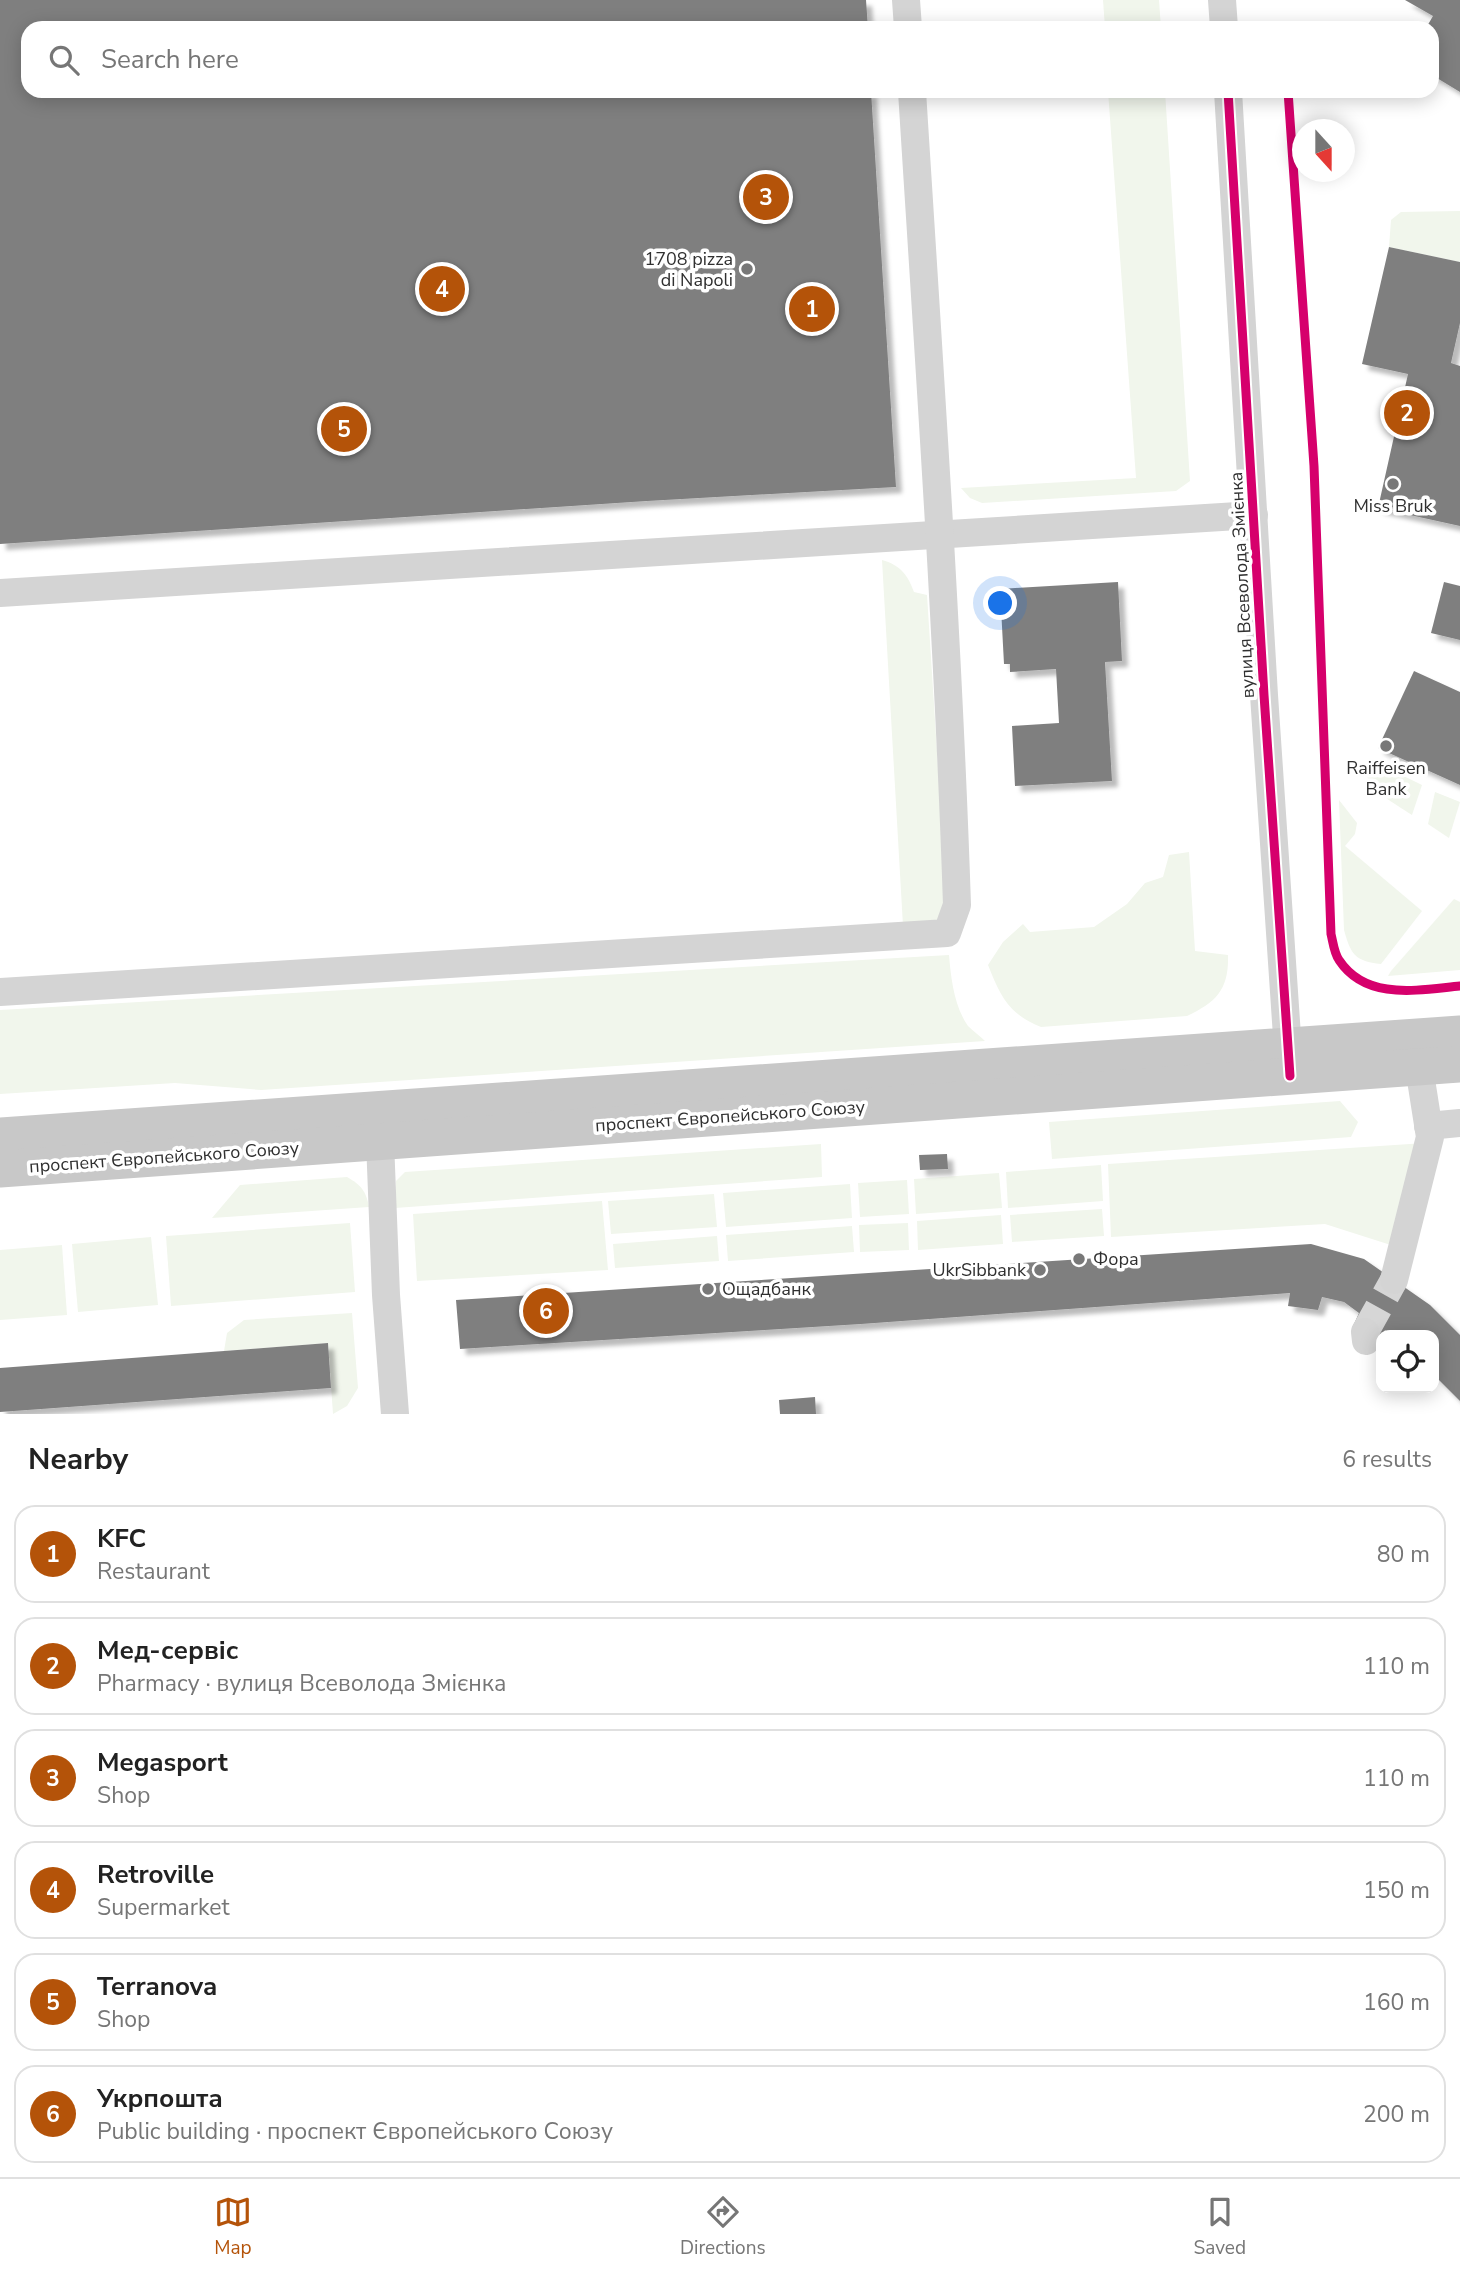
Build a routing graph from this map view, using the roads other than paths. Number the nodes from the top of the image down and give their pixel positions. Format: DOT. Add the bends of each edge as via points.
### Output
graph roads {
  1 [pos="906,0"];
  2 [pos="1222,0"];
  3 [pos="908,21"];
  4 [pos="1224,21"];
  5 [pos="912,98"];
  6 [pos="1228,98"];
  7 [pos="1254,515"];
  8 [pos="939,534"];
  9 [pos="0,593"];
  10 [pos="0,992"];
  11 [pos="1460,1034"];
  12 [pos="1289,1060"];
  13 [pos="1460,1064"];
  14 [pos="1419,1067"];
  15 [pos="1460,1123"];
  16 [pos="1428,1126"];
  17 [pos="0,1136"];
  18 [pos="380,1141"];
  19 [pos="0,1169"];
  20 [pos="1394,1280"];
  21 [pos="395,1414"];
  1 -- 3 [label="street"];
  2 -- 4 [label="street"];
  5 -- 8 [label="street"];
  6 -- 7 [label="street, вулиця Всеволода Змієнка"];
  7 -- 8 [label="street"];
  7 -- 12 [label="street, вулиця Всеволода Змієнка"];
  8 -- 9 [label="street"];
  8 -- 10 [label="street" via="957,905 947,933"];
  11 -- 12 [label="main road, проспект Європейського Союзу"];
  12 -- 14 [label="main road, проспект Європейського Союзу"];
  12 -- 17 [label="main road, проспект Європейського Союзу"];
  12 -- 18 [label="main road, проспект Європейського Союзу"];
  13 -- 14 [label="main road, проспект Європейського Союзу"];
  14 -- 16 [label="street"];
  15 -- 16 [label="street"];
  16 -- 20 [label="street" via="1430,1137"];
  18 -- 19 [label="main road, проспект Європейського Союзу"];
  18 -- 21 [label="street"];
}
